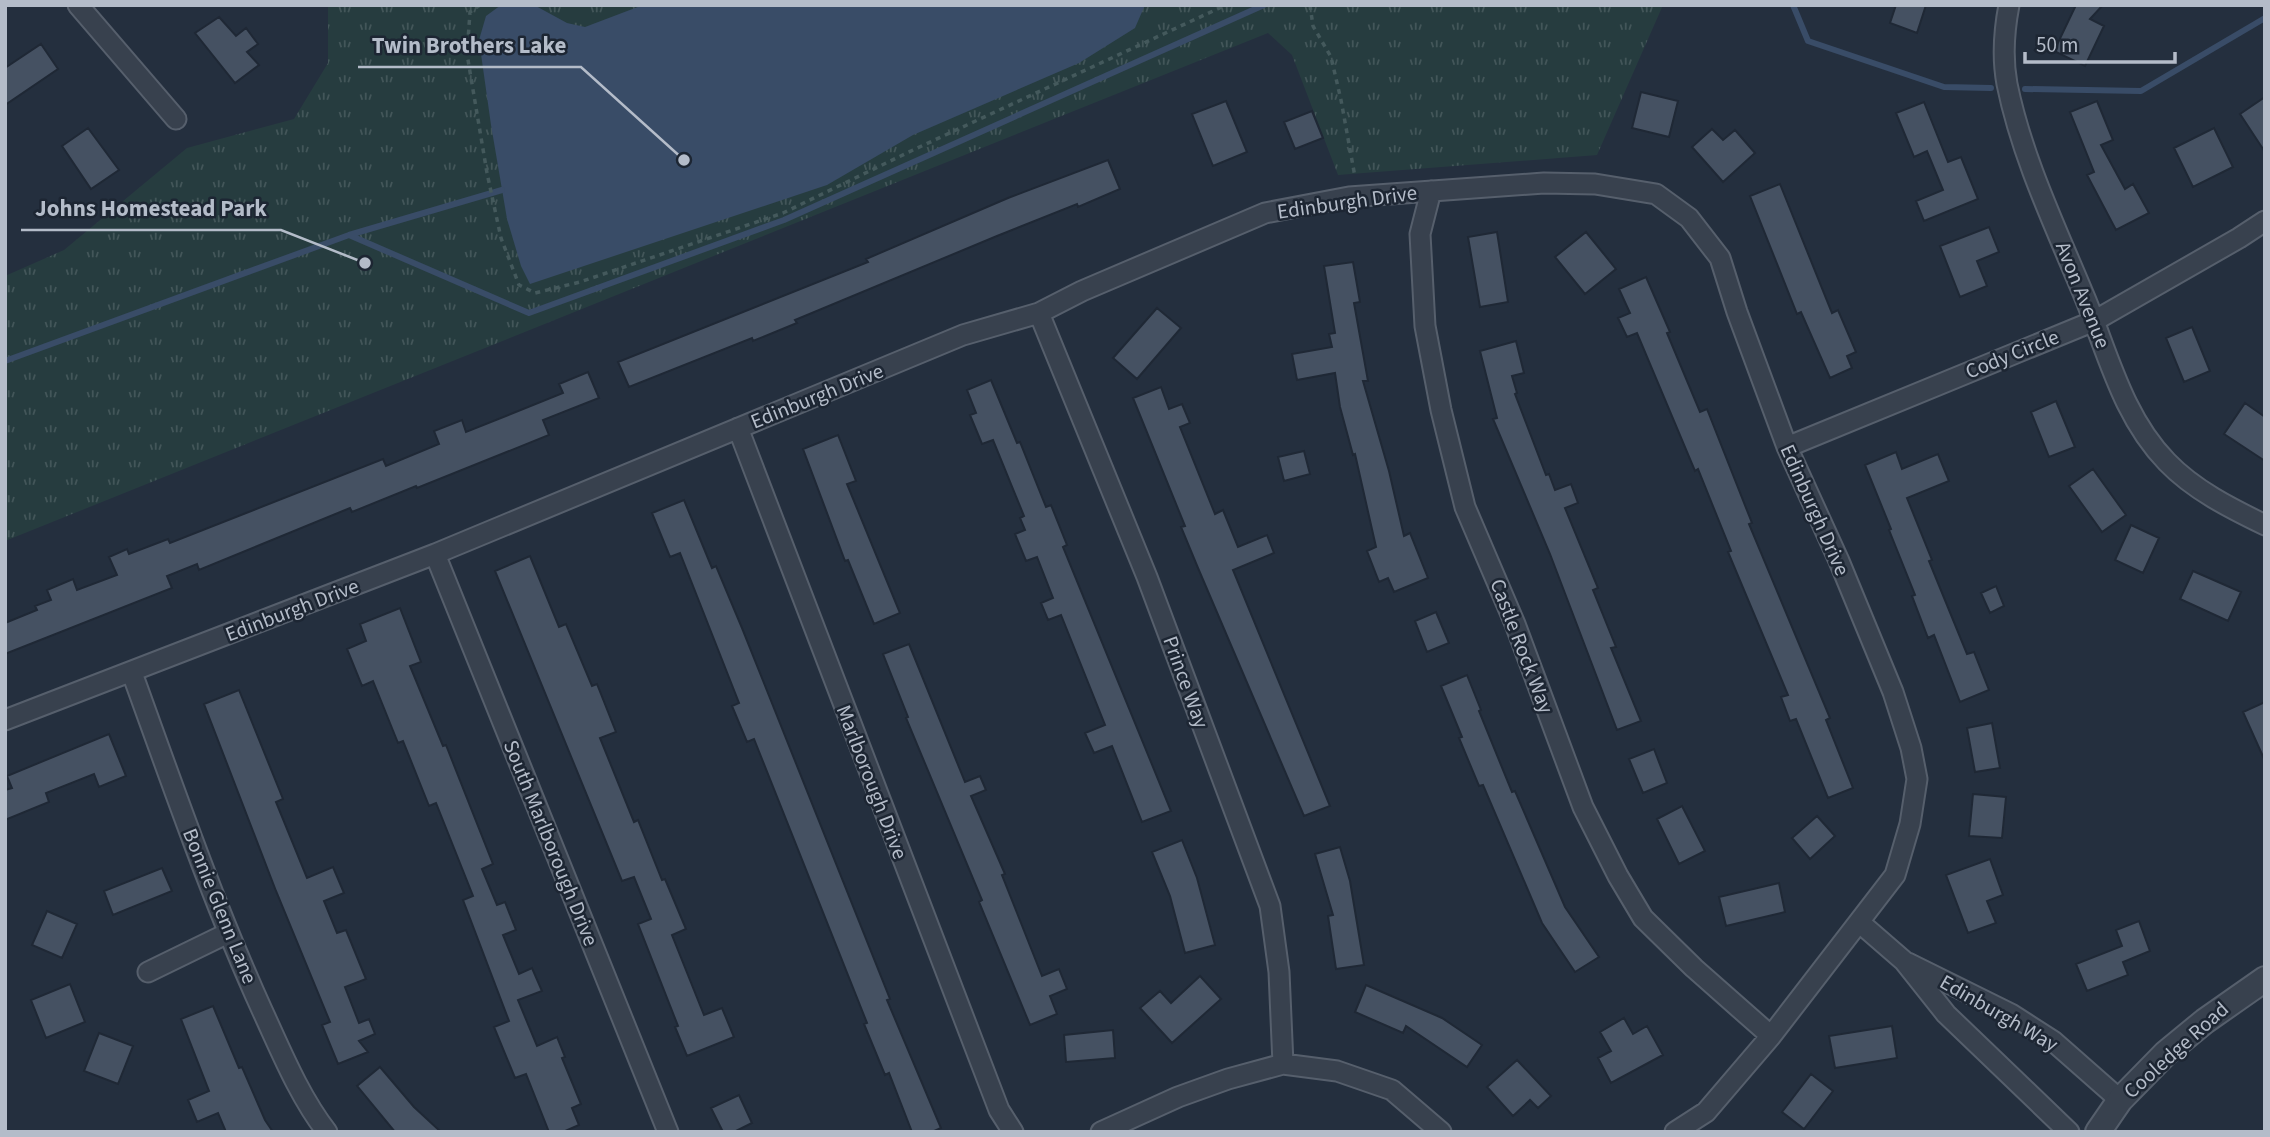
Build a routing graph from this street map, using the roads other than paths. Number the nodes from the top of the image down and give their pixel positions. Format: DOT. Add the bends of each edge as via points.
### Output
graph roads {
  1 [pos="78,5"];
  2 [pos="2009,5"];
  3 [pos="176,119"];
  4 [pos="1432,191"];
  5 [pos="2265,221"];
  6 [pos="1039,313"];
  7 [pos="2094,321"];
  8 [pos="738,428"];
  9 [pos="1787,447"];
  10 [pos="2265,525"];
  11 [pos="435,554"];
  12 [pos="132,673"];
  13 [pos="5,720"];
  14 [pos="1859,922"];
  15 [pos="228,933"];
  16 [pos="1904,961"];
  17 [pos="148,972"];
  18 [pos="2265,979"];
  19 [pos="1771,1036"];
  20 [pos="1283,1064"];
  21 [pos="2119,1100"];
  22 [pos="2101,1130"];
  23 [pos="327,1132"];
  24 [pos="668,1132"];
  25 [pos="1013,1132"];
  26 [pos="1101,1132"];
  27 [pos="1441,1132"];
  28 [pos="1675,1132"];
  29 [pos="2069,1132"];
  1 -- 3 [label="street"];
  2 -- 7 [label="street, Avon Avenue" via="2003,33 2007,82 2025,151"];
  4 -- 6 [label="street, Edinburgh Drive" via="1358,196 1265,213"];
  4 -- 9 [label="street, Edinburgh Drive" via="1570,183 1656,194 1689,218 1720,258"];
  4 -- 19 [label="street, Castle Rock Way" via="1420,234 1425,326 1441,410 1465,507 1515,624 1583,807 1643,918"];
  5 -- 7 [label="street, Cody Circle"];
  6 -- 8 [label="street, Edinburgh Drive" via="963,335"];
  6 -- 20 [label="street, Prince Way" via="1147,577 1270,906 1279,972"];
  7 -- 9 [label="street, Cody Circle"];
  7 -- 10 [label="street, Avon Avenue" via="2128,409 2167,462 2214,500"];
  8 -- 11 [label="street, Edinburgh Drive"];
  8 -- 25 [label="street, Marlborough Drive" via="935,949 999,1110"];
  9 -- 14 [label="street, Edinburgh Drive" via="1893,692 1917,779 1895,875"];
  11 -- 12 [label="street, Edinburgh Drive"];
  11 -- 24 [label="street, South Marlborough Drive"];
  12 -- 13 [label="street, Edinburgh Drive"];
  12 -- 15 [label="street, Bonnie Glenn Lane"];
  14 -- 16 [label="street, Edinburgh Way"];
  14 -- 19 [label="street, Edinburgh Drive"];
  15 -- 17 [label="street"];
  15 -- 23 [label="street, Bonnie Glenn Lane" via="286,1062"];
  16 -- 21 [label="street, Edinburgh Way" via="2011,1014 2053,1041"];
  16 -- 29 [label="street, Edinburgh Way" via="1946,1014"];
  18 -- 21 [label="street, Cooledge Road" via="2166,1053"];
  19 -- 28 [label="street, Edinburgh Drive" via="1706,1112"];
  20 -- 26 [label="street" via="1178,1097"];
  20 -- 27 [label="street" via="1337,1071 1392,1090"];
  21 -- 22 [label="street, Cooledge Road"];
}
